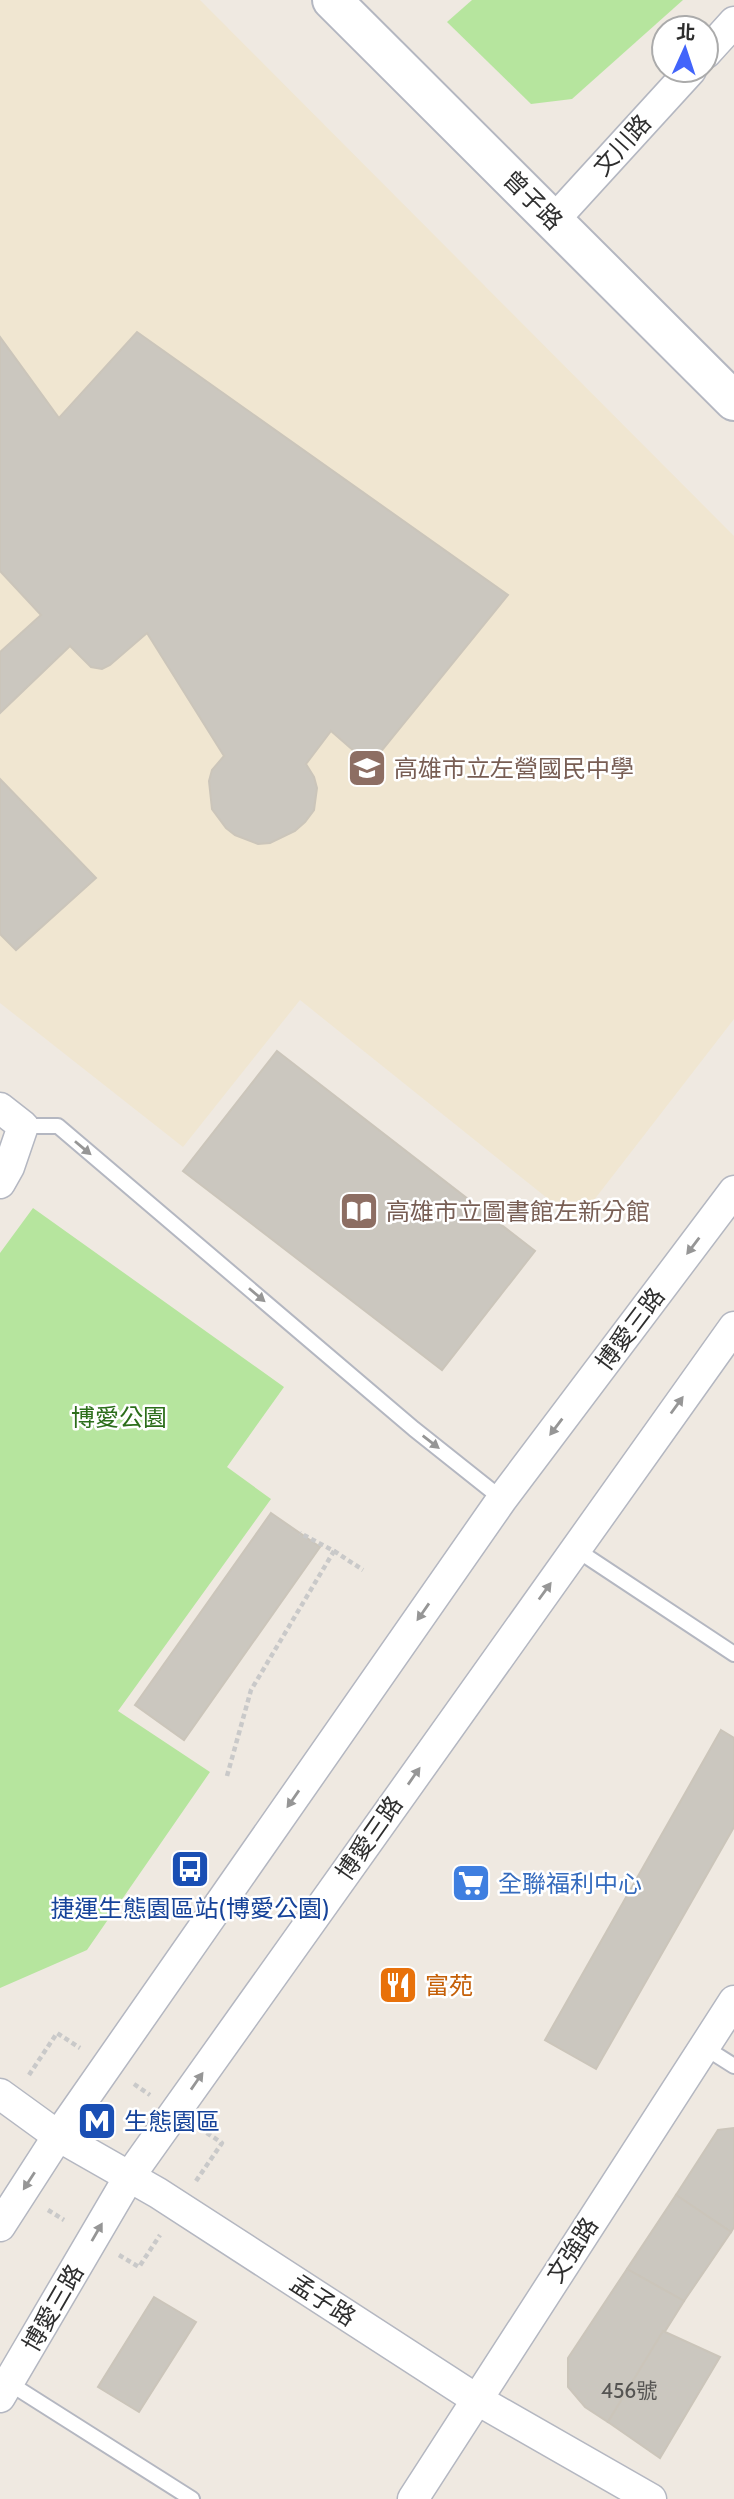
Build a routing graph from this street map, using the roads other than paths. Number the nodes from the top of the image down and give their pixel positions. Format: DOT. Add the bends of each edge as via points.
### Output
graph roads {
  1 [pos="332,0"];
  2 [pos="734,22"];
  3 [pos="720,38"];
  4 [pos="678,84"];
  5 [pos="554,220"];
  6 [pos="734,401"];
  7 [pos="12,1117"];
  8 [pos="0,1183"];
  9 [pos="734,1191"];
  10 [pos="734,1327"];
  11 [pos="502,1499"];
  12 [pos="575,1548"];
  13 [pos="734,1654"];
  14 [pos="734,2001"];
  15 [pos="704,2047"];
  16 [pos="734,2066"];
  17 [pos="0,2094"];
  18 [pos="58,2136"];
  19 [pos="129,2177"];
  20 [pos="0,2226"];
  21 [pos="4,2390"];
  22 [pos="476,2399"];
  23 [pos="192,2499"];
  24 [pos="412,2499"];
  25 [pos="651,2499"];
  1 -- 5 [label="street, 曾子路"];
  2 -- 3 [label="street"];
  4 -- 5 [label="street, 文川路"];
  5 -- 6 [label="street, 曾子路"];
  7 -- 8 [label="street" via="9,1167"];
  7 -- 11 [label="lane, one-way" via="58,1126"];
  9 -- 11 [label="street, 博愛三路, one-way"];
  12 -- 10 [label="street, 博愛三路, one-way"];
  11 -- 18 [label="street, 博愛三路, one-way"];
  12 -- 13 [label="lane"];
  19 -- 12 [label="street, 博愛三路, one-way"];
  14 -- 15 [label="street, 文強路"];
  15 -- 16 [label="lane"];
  15 -- 22 [label="street, 文強路"];
  17 -- 18 [label="street, 孟子路"];
  18 -- 19 [label="street, 孟子路"];
  18 -- 20 [label="street, 博愛三路, one-way"];
  21 -- 19 [label="street, 博愛三路, one-way"];
  19 -- 22 [label="street, 孟子路"];
  21 -- 23 [label="lane"];
  22 -- 24 [label="street, 文強路"];
  22 -- 25 [label="street, 孟子路"];
}
